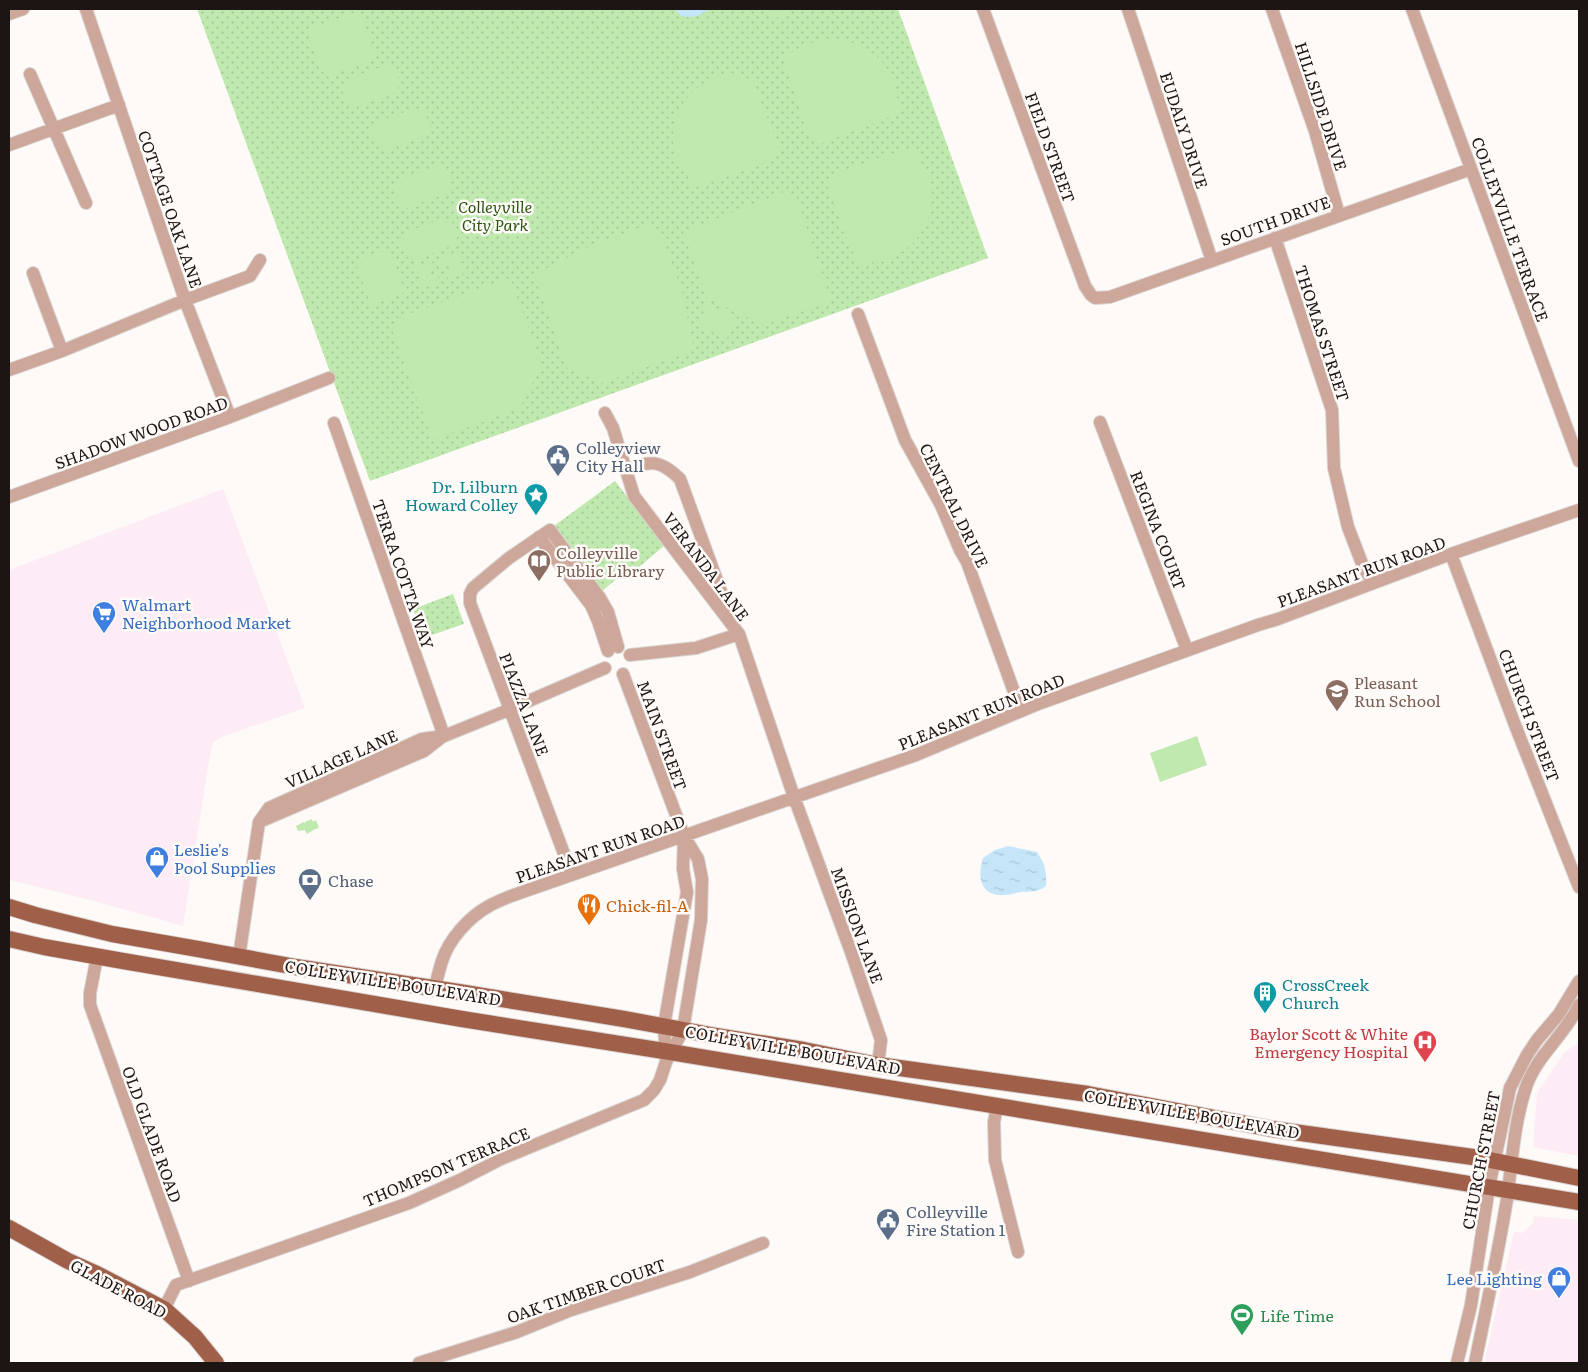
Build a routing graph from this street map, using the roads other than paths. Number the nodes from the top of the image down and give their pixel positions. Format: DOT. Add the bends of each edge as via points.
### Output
graph roads {
  1 [pos="23,9"];
  2 [pos="86,9"];
  3 [pos="984,9"];
  4 [pos="1128,9"];
  5 [pos="1272,9"];
  6 [pos="1412,9"];
  7 [pos="9,14"];
  8 [pos="30,74"];
  9 [pos="119,105"];
  10 [pos="54,129"];
  11 [pos="9,145"];
  12 [pos="1471,169"];
  13 [pos="86,203"];
  14 [pos="1339,215"];
  15 [pos="1275,238"];
  16 [pos="260,260"];
  17 [pos="1212,260"];
  18 [pos="33,273"];
  19 [pos="1091,295"];
  20 [pos="185,300"];
  21 [pos="858,314"];
  22 [pos="62,351"];
  23 [pos="9,370"];
  24 [pos="329,378"];
  25 [pos="605,413"];
  26 [pos="230,417"];
  27 [pos="1100,422"];
  28 [pos="334,423"];
  29 [pos="1579,461"];
  30 [pos="626,471"];
  31 [pos="9,497"];
  32 [pos="1579,510"];
  33 [pos="1451,554"];
  34 [pos="1373,584"];
  35 [pos="739,634"];
  36 [pos="613,649"];
  37 [pos="1187,650"];
  38 [pos="630,655"];
  39 [pos="605,668"];
  40 [pos="623,674"];
  41 [pos="510,709"];
  42 [pos="1021,711"];
  43 [pos="444,736"];
  44 [pos="794,797"];
  45 [pos="684,836"];
  46 [pos="572,875"];
  47 [pos="1579,887"];
  48 [pos="9,907"];
  49 [pos="9,939"];
  50 [pos="97,957"];
  51 [pos="240,958"];
  52 [pos="1579,981"];
  53 [pos="435,988"];
  54 [pos="1576,1006"];
  55 [pos="664,1026"];
  56 [pos="683,1030"];
  57 [pos="668,1055"];
  58 [pos="878,1065"];
  59 [pos="1517,1071"];
  60 [pos="1530,1078"];
  61 [pos="1006,1082"];
  62 [pos="873,1086"];
  63 [pos="997,1106"];
  64 [pos="1494,1160"];
  65 [pos="1512,1164"];
  66 [pos="1579,1178"];
  67 [pos="1489,1187"];
  68 [pos="1508,1191"];
  69 [pos="1579,1202"];
  70 [pos="9,1228"];
  71 [pos="763,1243"];
  72 [pos="1018,1252"];
  73 [pos="189,1281"];
  74 [pos="164,1309"];
  75 [pos="216,1363"];
  76 [pos="419,1363"];
  77 [pos="1457,1363"];
  78 [pos="1475,1363"];
  1 -- 7 [label="street"];
  2 -- 9 [label="street, COTTAGE OAK LANE"];
  3 -- 19 [label="street, FIELD STREET"];
  4 -- 17 [label="street, EUDALY DRIVE"];
  5 -- 14 [label="street, HILLSIDE DRIVE" via="1316,131"];
  6 -- 12 [label="street, COLLEYVILLE TERRACE"];
  8 -- 10 [label="street"];
  9 -- 10 [label="street"];
  9 -- 20 [label="street, COTTAGE OAK LANE"];
  10 -- 11 [label="street"];
  10 -- 13 [label="street"];
  12 -- 14 [label="street, SOUTH DRIVE"];
  12 -- 29 [label="street, COLLEYVILLE TERRACE"];
  14 -- 15 [label="street, SOUTH DRIVE"];
  15 -- 17 [label="street, SOUTH DRIVE"];
  15 -- 34 [label="street, THOMAS STREET" via="1332,410 1334,468 1348,527"];
  16 -- 20 [label="street" via="250,276"];
  17 -- 19 [label="street, SOUTH DRIVE" via="1110,297 1095,298"];
  18 -- 22 [label="street"];
  20 -- 22 [label="street"];
  20 -- 26 [label="street, COTTAGE OAK LANE"];
  21 -- 42 [label="street, CENTRAL DRIVE" via="905,440 941,505 967,562"];
  22 -- 23 [label="street"];
  24 -- 26 [label="street, SHADOW WOOD ROAD"];
  25 -- 30 [label="street, VERANDA LANE"];
  26 -- 31 [label="street, SHADOW WOOD ROAD"];
  27 -- 37 [label="street, REGINA COURT"];
  28 -- 43 [label="street, TERRA COTTA WAY"];
  30 -- 35 [label="street, VERANDA LANE" via="634,496"];
  30 -- 35 [label="street" via="638,465 662,464 680,479 722,597"];
  32 -- 33 [label="street, PLEASANT RUN ROAD"];
  33 -- 34 [label="street, PLEASANT RUN ROAD"];
  33 -- 47 [label="street, CHURCH STREET"];
  34 -- 37 [label="street, PLEASANT RUN ROAD"];
  35 -- 38 [label="street" via="696,648"];
  35 -- 44 [label="street, VERANDA LANE"];
  36 -- 38 [label="street" via="623,648"];
  36 -- 39 [label="street" via="605,656"];
  36 -- 41 [label="street, PIAZZA LANE" via="591,605 544,533 509,558 470,594 470,603"];
  37 -- 42 [label="street, PLEASANT RUN ROAD"];
  38 -- 40 [label="street" via="630,668"];
  39 -- 40 [label="street" via="613,674"];
  39 -- 41 [label="street, VILLAGE LANE"];
  40 -- 45 [label="street, MAIN STREET"];
  41 -- 43 [label="street, VILLAGE LANE"];
  41 -- 46 [label="street, PIAZZA LANE"];
  42 -- 44 [label="street, PLEASANT RUN ROAD" via="916,755"];
  43 -- 51 [label="street, VILLAGE LANE" via="422,739 269,808 259,822"];
  44 -- 45 [label="street, PLEASANT RUN ROAD"];
  44 -- 58 [label="street, MISSION LANE" via="881,1040"];
  45 -- 46 [label="street, PLEASANT RUN ROAD"];
  45 -- 55 [label="street, MAIN STREET" via="686,892"];
  45 -- 56 [label="street, MAIN STREET" via="698,859 702,879 701,920"];
  46 -- 53 [label="street, PLEASANT RUN ROAD" via="506,898 472,918 450,944"];
  48 -- 51 [label="main road, COLLEYVILLE BOULEVARD" via="112,934"];
  49 -- 50 [label="main road, COLLEYVILLE BOULEVARD"];
  50 -- 57 [label="main road, COLLEYVILLE BOULEVARD"];
  50 -- 73 [label="street, OLD GLADE ROAD" via="90,1005"];
  51 -- 53 [label="main road, COLLEYVILLE BOULEVARD"];
  52 -- 54 [label="street, CHURCH STREET"];
  53 -- 55 [label="main road, COLLEYVILLE BOULEVARD"];
  54 -- 59 [label="street, CHURCH STREET" via="1559,1014"];
  54 -- 60 [label="street, CHURCH STREET" via="1567,1025 1538,1062"];
  55 -- 56 [label="main road, COLLEYVILLE BOULEVARD"];
  55 -- 57 [label="street, MAIN STREET"];
  56 -- 57 [label="street, MAIN STREET"];
  56 -- 58 [label="main road, COLLEYVILLE BOULEVARD"];
  57 -- 62 [label="main road, COLLEYVILLE BOULEVARD"];
  57 -- 73 [label="street, THOMPSON TERRACE" via="658,1084 644,1100 501,1159 409,1203"];
  58 -- 61 [label="main road, COLLEYVILLE BOULEVARD"];
  58 -- 62 [label="main road"];
  59 -- 60 [label="street"];
  59 -- 64 [label="street, CHURCH STREET" via="1506,1099"];
  60 -- 65 [label="street, CHURCH STREET" via="1521,1104"];
  61 -- 63 [label="main road"];
  61 -- 64 [label="main road, COLLEYVILLE BOULEVARD" via="1088,1094 1272,1130"];
  62 -- 63 [label="main road, COLLEYVILLE BOULEVARD"];
  63 -- 67 [label="main road, COLLEYVILLE BOULEVARD"];
  63 -- 72 [label="street" via="994,1160"];
  64 -- 65 [label="main road, COLLEYVILLE BOULEVARD"];
  64 -- 67 [label="street, CHURCH STREET"];
  65 -- 66 [label="main road, COLLEYVILLE BOULEVARD"];
  65 -- 68 [label="street, CHURCH STREET"];
  67 -- 68 [label="main road, COLLEYVILLE BOULEVARD"];
  67 -- 77 [label="street, CHURCH STREET" via="1471,1305"];
  68 -- 69 [label="main road, COLLEYVILLE BOULEVARD"];
  68 -- 78 [label="street, CHURCH STREET"];
  70 -- 74 [label="main road, GLADE ROAD"];
  71 -- 76 [label="street, OAK TIMBER COURT" via="690,1272"];
  73 -- 74 [label="street" via="176,1286"];
  74 -- 75 [label="main road, GLADE ROAD" via="195,1337"];
}
